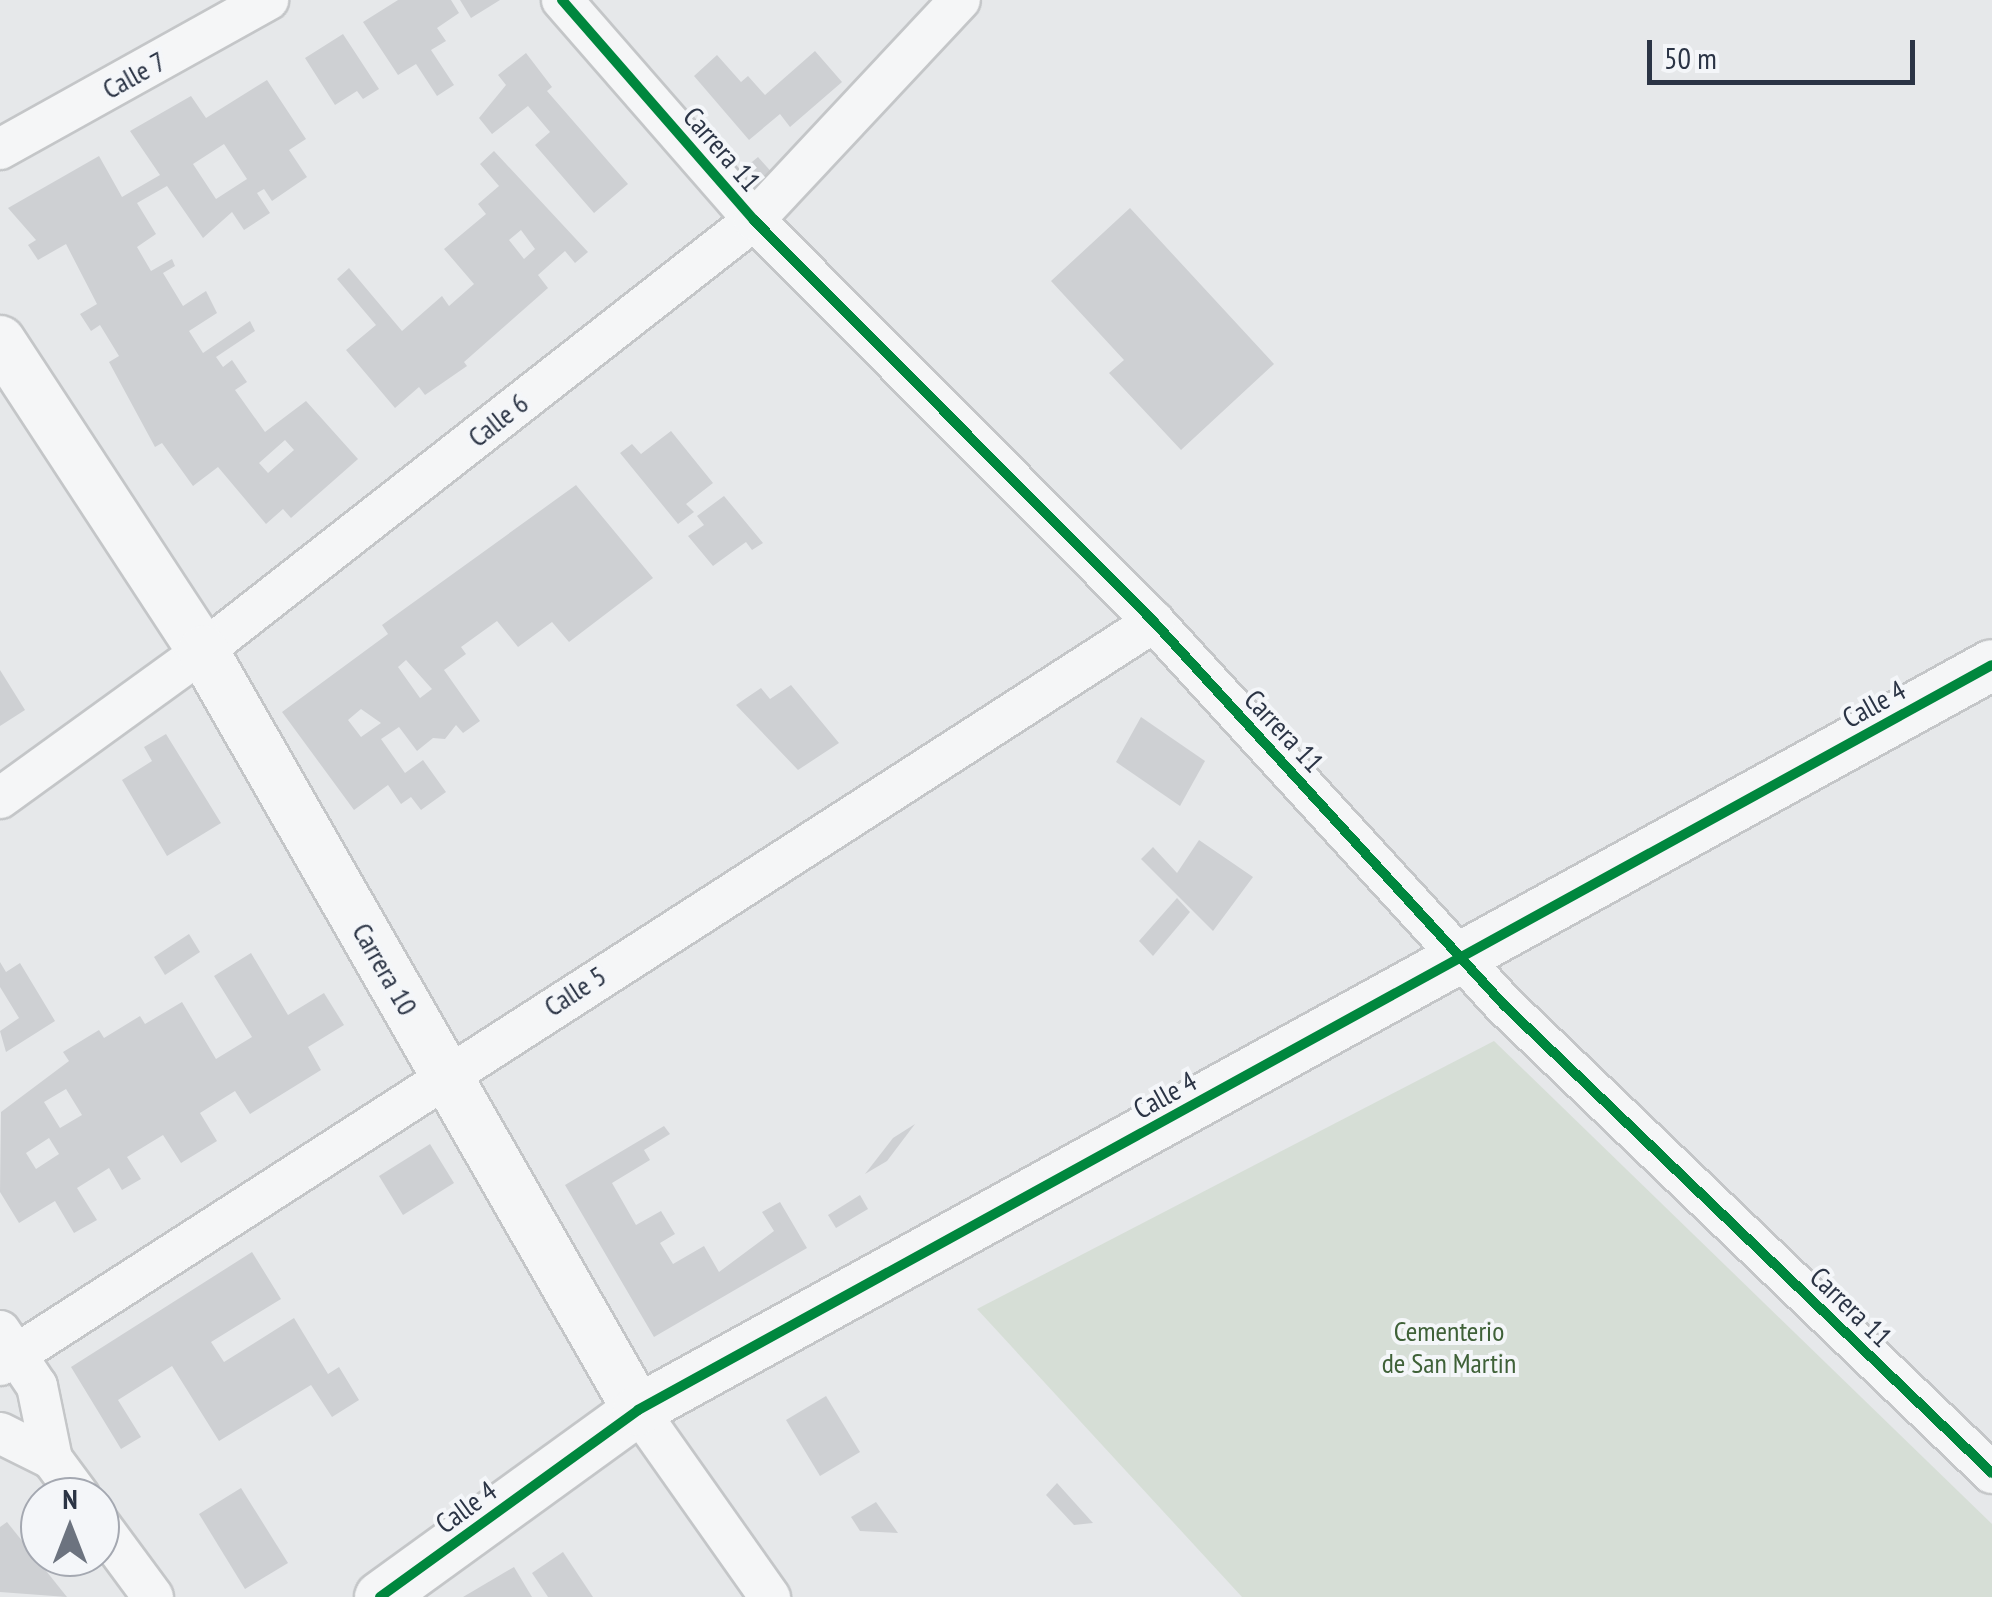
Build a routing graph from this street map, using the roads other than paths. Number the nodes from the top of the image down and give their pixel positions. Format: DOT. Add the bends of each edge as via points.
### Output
graph roads {
  1 [pos="268,0"];
  2 [pos="562,0"];
  3 [pos="960,0"];
  4 [pos="0,149"];
  5 [pos="754,220"];
  6 [pos="0,341"];
  7 [pos="1154,622"];
  8 [pos="202,652"];
  9 [pos="1992,665"];
  10 [pos="0,798"];
  11 [pos="1462,957"];
  12 [pos="445,1074"];
  13 [pos="5,1350"];
  14 [pos="638,1410"];
  15 [pos="0,1433"];
  16 [pos="52,1458"];
  17 [pos="1992,1473"];
  18 [pos="66,1477"];
  19 [pos="120,1552"];
  20 [pos="153,1597"];
  21 [pos="380,1597"];
  22 [pos="770,1597"];
  1 -- 4 [label="street, Calle 7"];
  2 -- 5 [label="street, Carrera 11"];
  3 -- 5 [label="street, Calle 6"];
  5 -- 7 [label="street, Carrera 11"];
  5 -- 8 [label="street, Calle 6"];
  6 -- 8 [label="street, Carrera 10"];
  7 -- 11 [label="street, Carrera 11"];
  7 -- 12 [label="street, Calle 5"];
  8 -- 10 [label="street, Calle 6"];
  8 -- 12 [label="street, Carrera 10"];
  9 -- 11 [label="street, Calle 4"];
  11 -- 14 [label="street, Calle 4"];
  11 -- 17 [label="street, Carrera 11"];
  12 -- 13 [label="street, Calle 5"];
  12 -- 14 [label="street, Carrera 10"];
  13 -- 16 [label="street" via="37,1386"];
  14 -- 21 [label="street, Calle 4"];
  14 -- 22 [label="street, Carrera 10"];
  15 -- 16 [label="street"];
  16 -- 18 [label="street"];
  19 -- 20 [label="street"];
}
